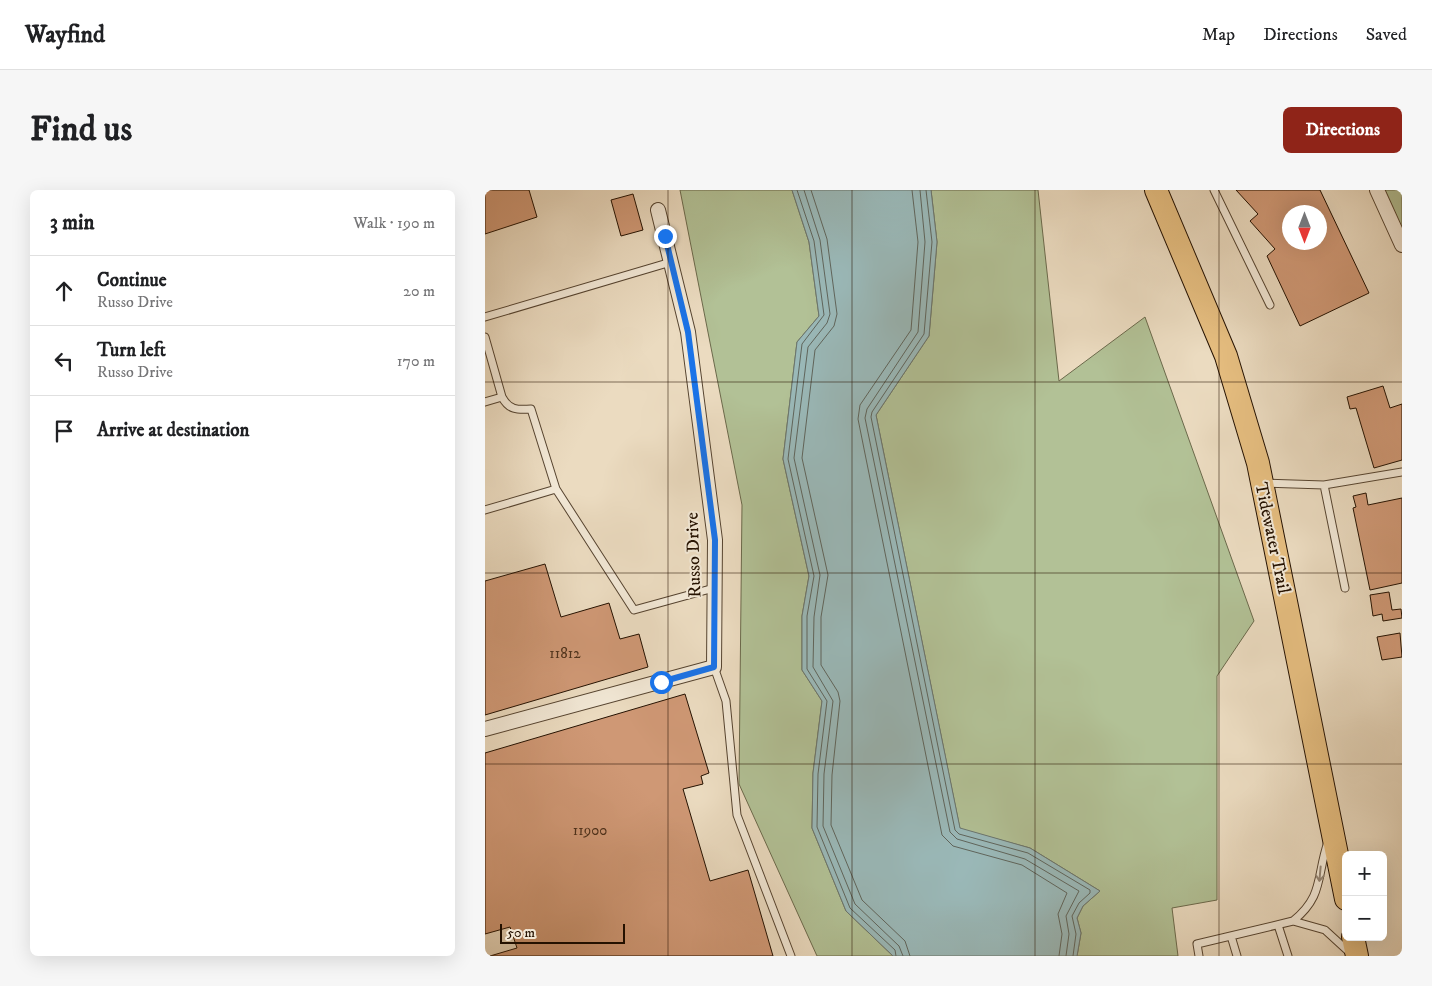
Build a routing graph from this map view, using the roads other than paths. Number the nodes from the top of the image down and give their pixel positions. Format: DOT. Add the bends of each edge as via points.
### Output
graph roads {
  1 [pos="1156,190"];
  2 [pos="1214,190"];
  3 [pos="1377,190"];
  4 [pos="658,210"];
  5 [pos="1402,245"];
  6 [pos="671,262"];
  7 [pos="1270,305"];
  8 [pos="485,317"];
  9 [pos="485,337"];
  10 [pos="502,398"];
  11 [pos="485,402"];
  12 [pos="1402,472"];
  13 [pos="1262,483"];
  14 [pos="1324,484"];
  15 [pos="556,489"];
  16 [pos="485,510"];
  17 [pos="714,588"];
  18 [pos="1345,588"];
  19 [pos="714,667"];
  20 [pos="485,729"];
  21 [pos="1332,827"];
  22 [pos="1345,896"];
  23 [pos="1293,922"];
  24 [pos="1278,925"];
  25 [pos="1231,936"];
  26 [pos="1353,941"];
  27 [pos="791,956"];
  28 [pos="1199,956"];
  29 [pos="1237,956"];
  30 [pos="1288,956"];
  31 [pos="1355,956"];
  1 -- 13 [label="main road, Tidewater Trail" via="1226,356"];
  2 -- 7 [label="lane"];
  3 -- 5 [label="street"];
  4 -- 6 [label="street, Russo Drive"];
  6 -- 8 [label="lane"];
  6 -- 17 [label="street, Russo Drive" via="688,332 715,540"];
  9 -- 10 [label="lane"];
  10 -- 11 [label="lane"];
  10 -- 15 [label="lane" via="506,405 517,410 531,409"];
  12 -- 14 [label="lane"];
  13 -- 14 [label="lane"];
  13 -- 21 [label="main road, Tidewater Trail"];
  14 -- 18 [label="lane"];
  15 -- 16 [label="lane"];
  15 -- 17 [label="lane" via="634,610"];
  17 -- 19 [label="street, Russo Drive"];
  19 -- 20 [label="street"];
  19 -- 27 [label="lane" via="726,702 737,815"];
  21 -- 22 [label="main road, Tidewater Trail"];
  21 -- 23 [label="lane, one-way" via="1315,898"];
  23 -- 24 [label="lane"];
  23 -- 31 [label="lane" via="1325,930"];
  24 -- 25 [label="lane"];
  24 -- 30 [label="lane"];
  25 -- 28 [label="lane" via="1197,944"];
  25 -- 29 [label="lane"];
  26 -- 31 [label="main road"];
}
